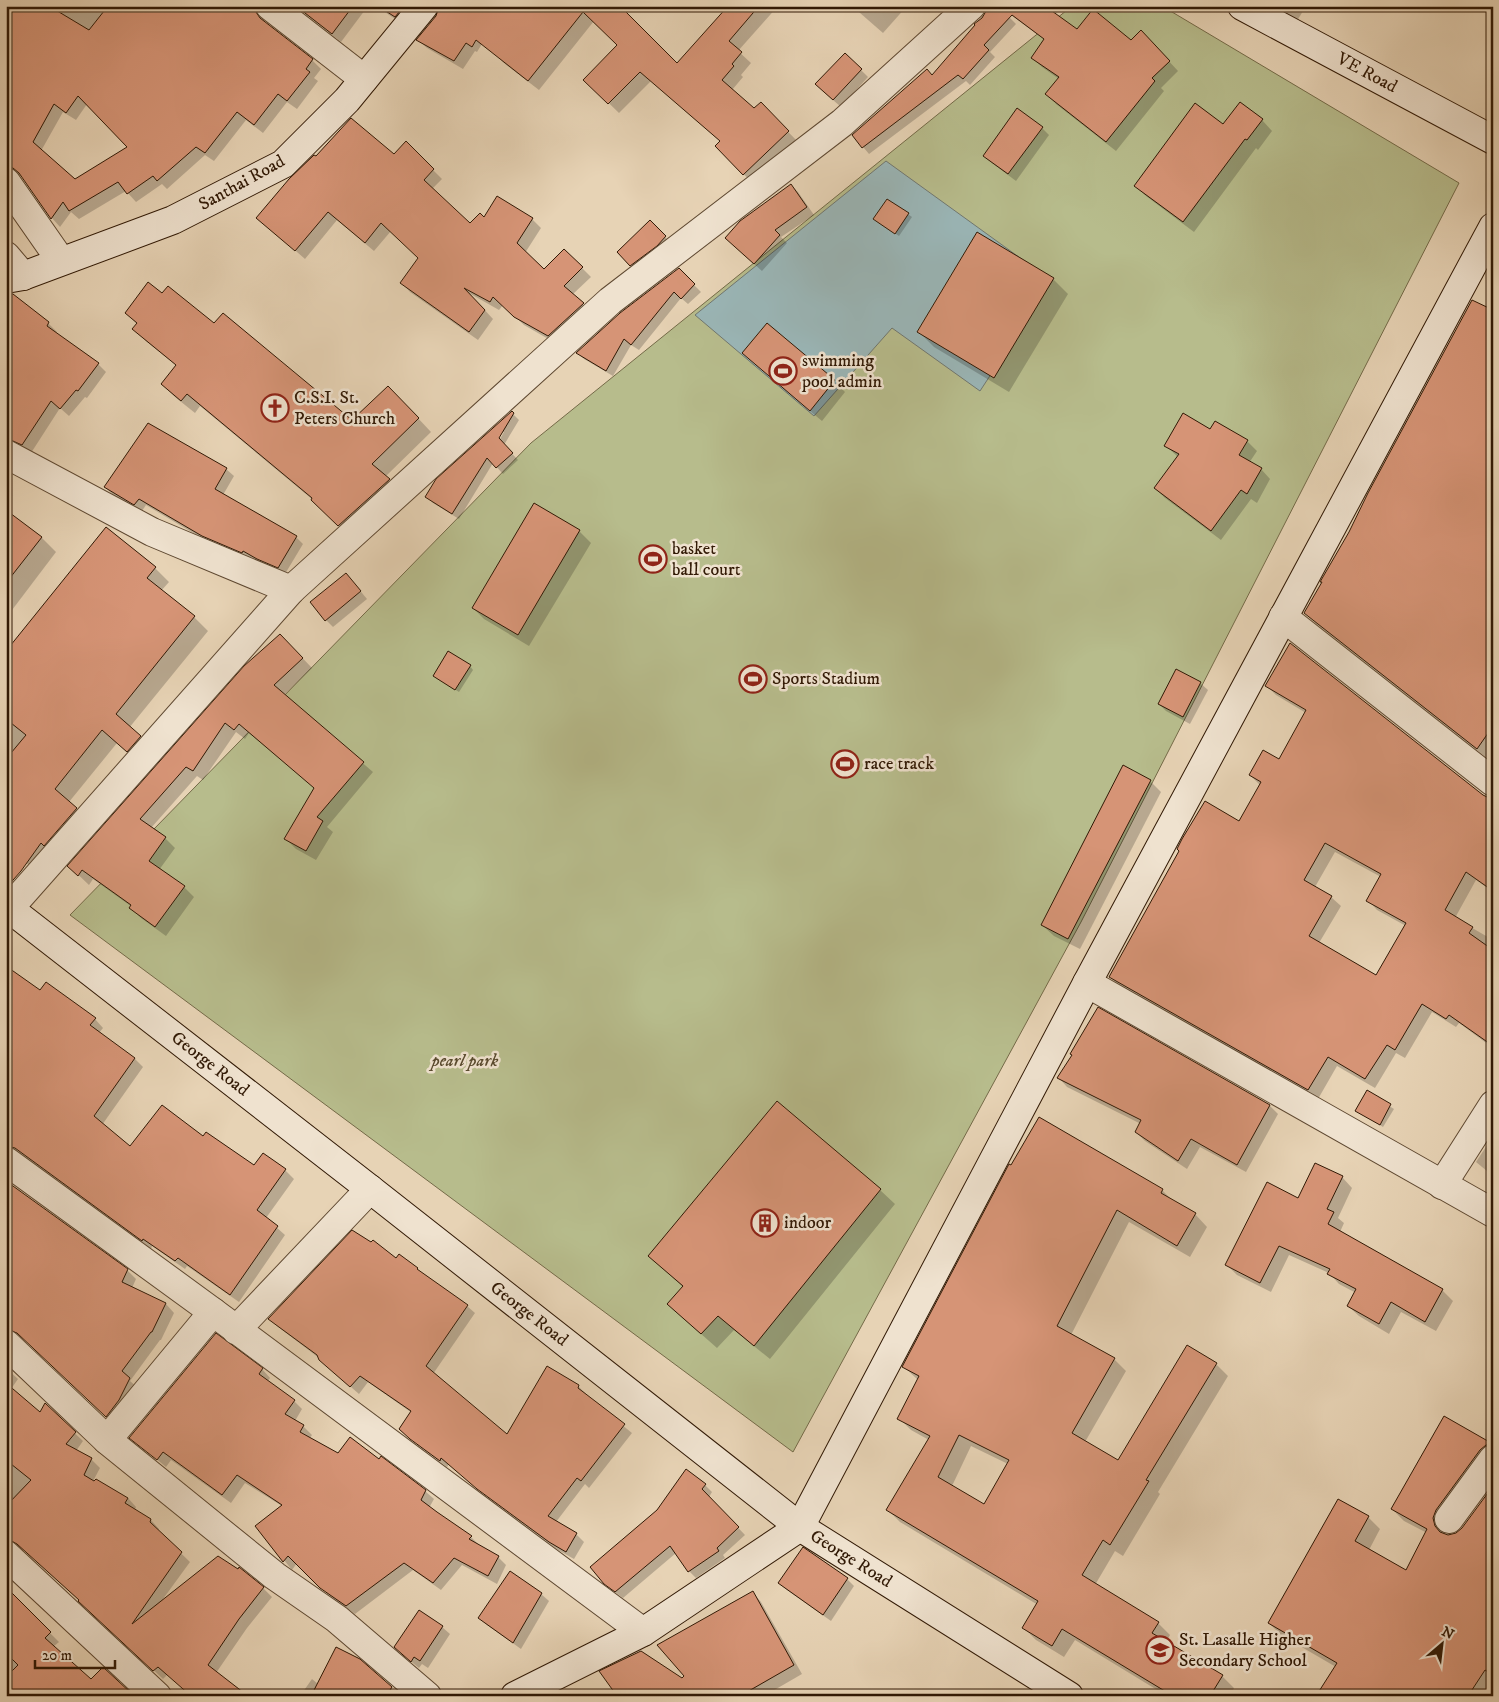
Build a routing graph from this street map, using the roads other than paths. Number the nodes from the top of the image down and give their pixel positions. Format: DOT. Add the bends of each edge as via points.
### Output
graph roads {
  1 [pos="270,6"];
  2 [pos="424,6"];
  3 [pos="971,6"];
  4 [pos="1242,6"];
  5 [pos="364,79"];
  6 [pos="1493,140"];
  7 [pos="6,182"];
  8 [pos="1493,226"];
  9 [pos="61,260"];
  10 [pos="12,270"];
  11 [pos="6,454"];
  12 [pos="291,590"];
  13 [pos="1283,617"];
  14 [pos="1493,782"];
  15 [pos="7,909"];
  16 [pos="1087,982"];
  17 [pos="1493,1104"];
  18 [pos="6,1162"];
  19 [pos="1442,1185"];
  20 [pos="370,1189"];
  21 [pos="1493,1213"];
  22 [pos="213,1312"];
  23 [pos="236,1330"];
  24 [pos="6,1344"];
  25 [pos="107,1440"];
  26 [pos="1493,1459"];
  27 [pos="1449,1519"];
  28 [pos="800,1527"];
  29 [pos="6,1555"];
  30 [pos="643,1632"];
  31 [pos="157,1696"];
  32 [pos="427,1696"];
  33 [pos="515,1696"];
  34 [pos="1069,1696"];
  1 -- 5 [label="street"];
  2 -- 5 [label="street, Santhai Road"];
  3 -- 12 [label="street" via="842,122 610,301"];
  4 -- 6 [label="street, VE Road"];
  5 -- 9 [label="street, Santhai Road" via="283,164 173,220"];
  7 -- 9 [label="street"];
  8 -- 13 [label="street"];
  9 -- 10 [label="street, Santhai Road"];
  11 -- 12 [label="street" via="152,532"];
  12 -- 15 [label="street"];
  13 -- 14 [label="street"];
  13 -- 16 [label="street"];
  15 -- 20 [label="street, George Road"];
  16 -- 19 [label="street"];
  16 -- 28 [label="street"];
  17 -- 19 [label="street"];
  18 -- 22 [label="street"];
  19 -- 21 [label="street"];
  20 -- 23 [label="street"];
  20 -- 28 [label="street, George Road"];
  22 -- 23 [label="street"];
  22 -- 25 [label="street"];
  23 -- 30 [label="street"];
  24 -- 25 [label="street"];
  25 -- 32 [label="street" via="275,1576 337,1619"];
  26 -- 27 [label="street"];
  28 -- 30 [label="street"];
  28 -- 34 [label="street, George Road"];
  29 -- 31 [label="street"];
  30 -- 33 [label="street"];
}
